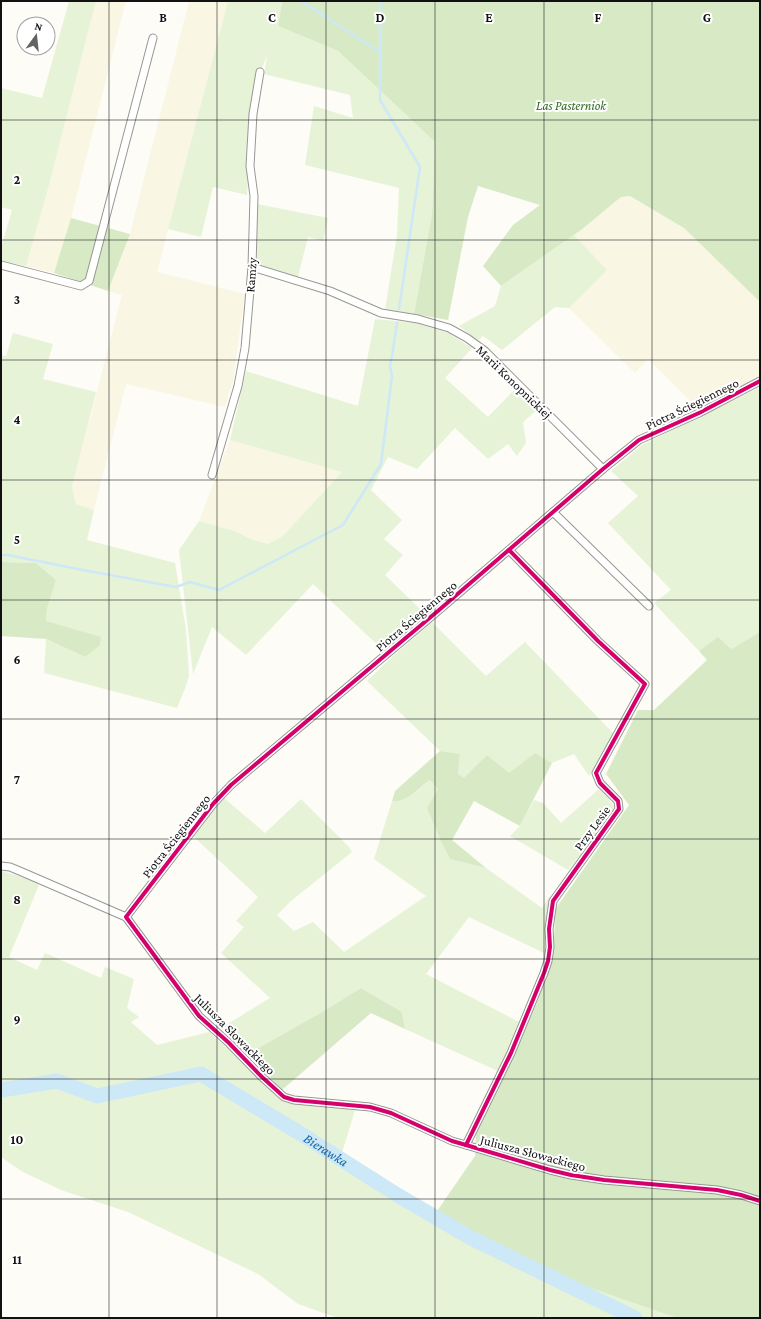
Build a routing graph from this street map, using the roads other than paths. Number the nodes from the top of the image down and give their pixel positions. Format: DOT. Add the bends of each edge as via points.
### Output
graph roads {
  1 [pos="153,38"];
  2 [pos="260,72"];
  3 [pos="1,264"];
  4 [pos="252,267"];
  5 [pos="760,382"];
  6 [pos="603,469"];
  7 [pos="212,475"];
  8 [pos="553,512"];
  9 [pos="509,550"];
  10 [pos="649,606"];
  11 [pos="1,866"];
  12 [pos="126,917"];
  13 [pos="466,1145"];
  14 [pos="760,1201"];
  1 -- 3 [label="street" via="89,281 82,286"];
  2 -- 4 [label="street, Ramży" via="253,114 250,166 254,196"];
  4 -- 6 [label="street, Marii Konopnickiej" via="330,291 381,314 418,319 449,328 468,338 485,351"];
  4 -- 7 [label="street, Ramży" via="245,348 238,386"];
  5 -- 6 [label="street, Piotra Ściegiennego" via="639,440"];
  6 -- 8 [label="street, Piotra Ściegiennego"];
  8 -- 9 [label="street, Piotra Ściegiennego"];
  8 -- 10 [label="street"];
  9 -- 12 [label="street, Piotra Ściegiennego" via="231,785 213,804"];
  9 -- 13 [label="street, Przy Lesie" via="645,684 596,773 600,783 618,801 619,810 553,901 549,928 550,948 544,973 511,1053"];
  11 -- 12 [label="street" via="10,867"];
  12 -- 13 [label="street, Juliusza Słowackiego" via="199,1016 284,1097 370,1107 392,1113"];
  13 -- 14 [label="street, Juliusza Słowackiego" via="571,1175 717,1190"];
}
